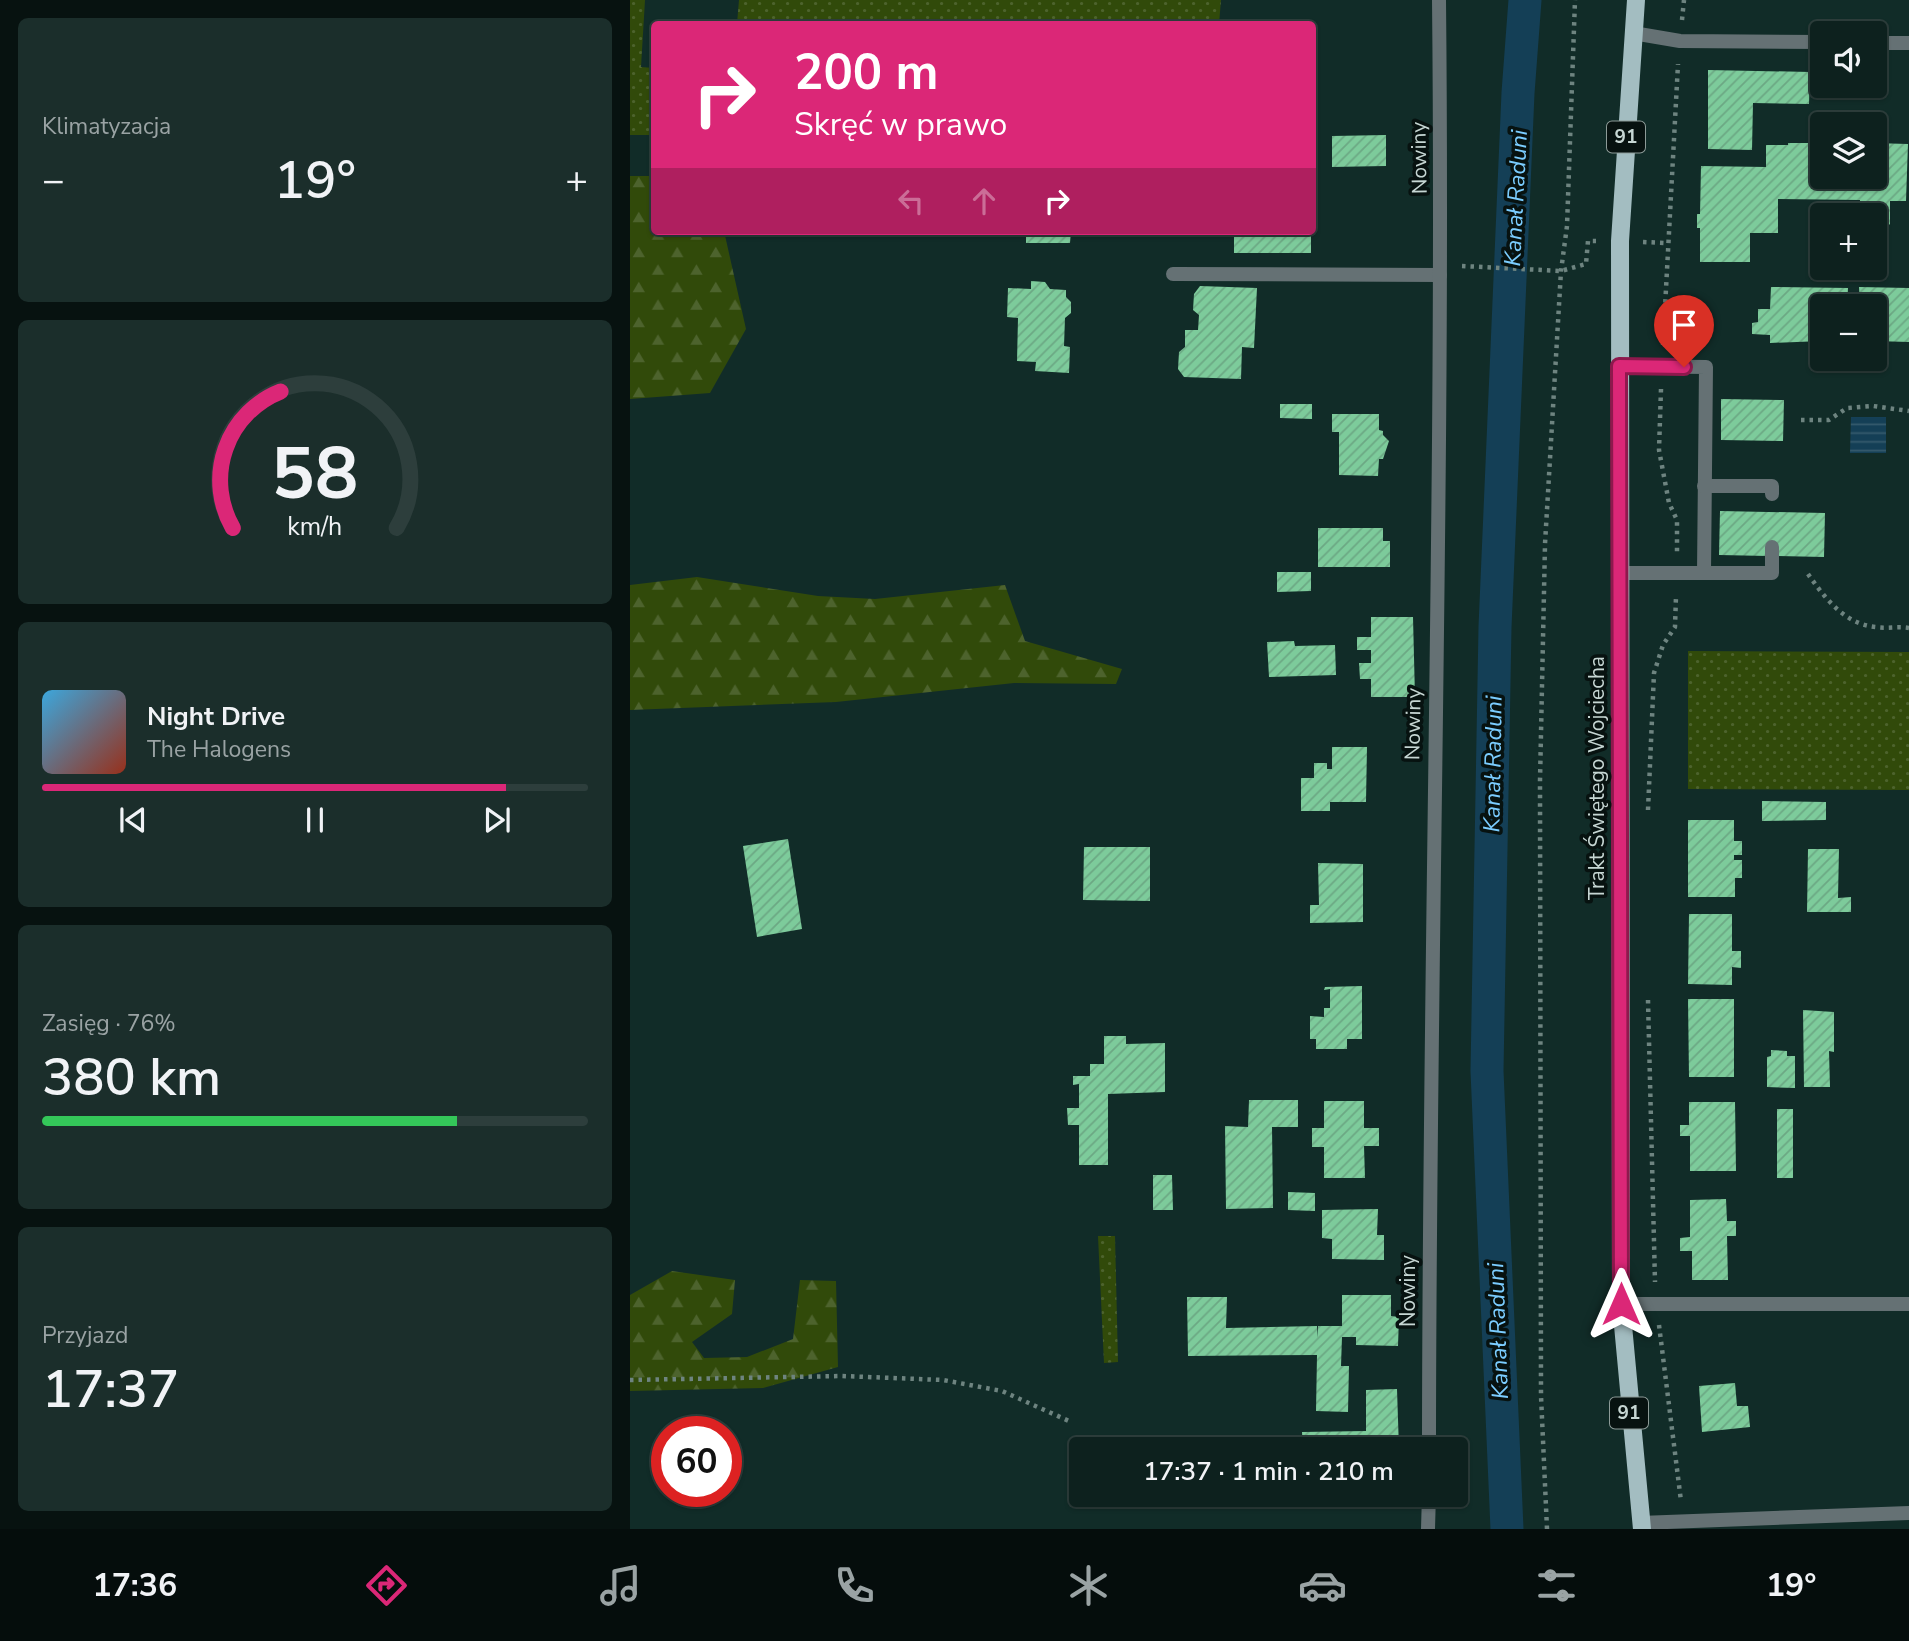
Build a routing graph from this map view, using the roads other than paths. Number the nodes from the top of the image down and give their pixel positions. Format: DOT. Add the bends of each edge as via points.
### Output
graph roads {
  1 [pos="1439,0"];
  2 [pos="1636,0"];
  3 [pos="1633,33"];
  4 [pos="1810,42"];
  5 [pos="1887,43"];
  6 [pos="1909,43"];
  7 [pos="1173,274"];
  8 [pos="1440,275"];
  9 [pos="1619,366"];
  10 [pos="1704,486"];
  11 [pos="1772,494"];
  12 [pos="1772,547"];
  13 [pos="1619,573"];
  14 [pos="1706,573"];
  15 [pos="1621,1304"];
  16 [pos="1909,1304"];
  17 [pos="1429,1437"];
  18 [pos="1429,1507"];
  19 [pos="1909,1513"];
  20 [pos="1640,1527"];
  21 [pos="1429,1529"];
  1 -- 8 [label="street, Nowiny"];
  2 -- 3 [label="main road, Trakt Świętego Wojciecha / 91"];
  3 -- 4 [label="street" via="1680,41"];
  3 -- 9 [label="main road, Trakt Świętego Wojciecha / 91" via="1620,241"];
  5 -- 6 [label="street"];
  7 -- 8 [label="street"];
  8 -- 17 [label="street, Nowiny"];
  9 -- 10 [label="street" via="1706,367"];
  9 -- 13 [label="main road, Trakt Świętego Wojciecha / 91"];
  10 -- 11 [label="street" via="1772,486"];
  10 -- 14 [label="street"];
  12 -- 14 [label="street" via="1772,573"];
  13 -- 14 [label="street"];
  13 -- 15 [label="main road, Trakt Świętego Wojciecha / 91"];
  15 -- 16 [label="street"];
  15 -- 20 [label="main road, Trakt Świętego Wojciecha / 91"];
  18 -- 21 [label="street"];
  19 -- 20 [label="street" via="1684,1521"];
}
